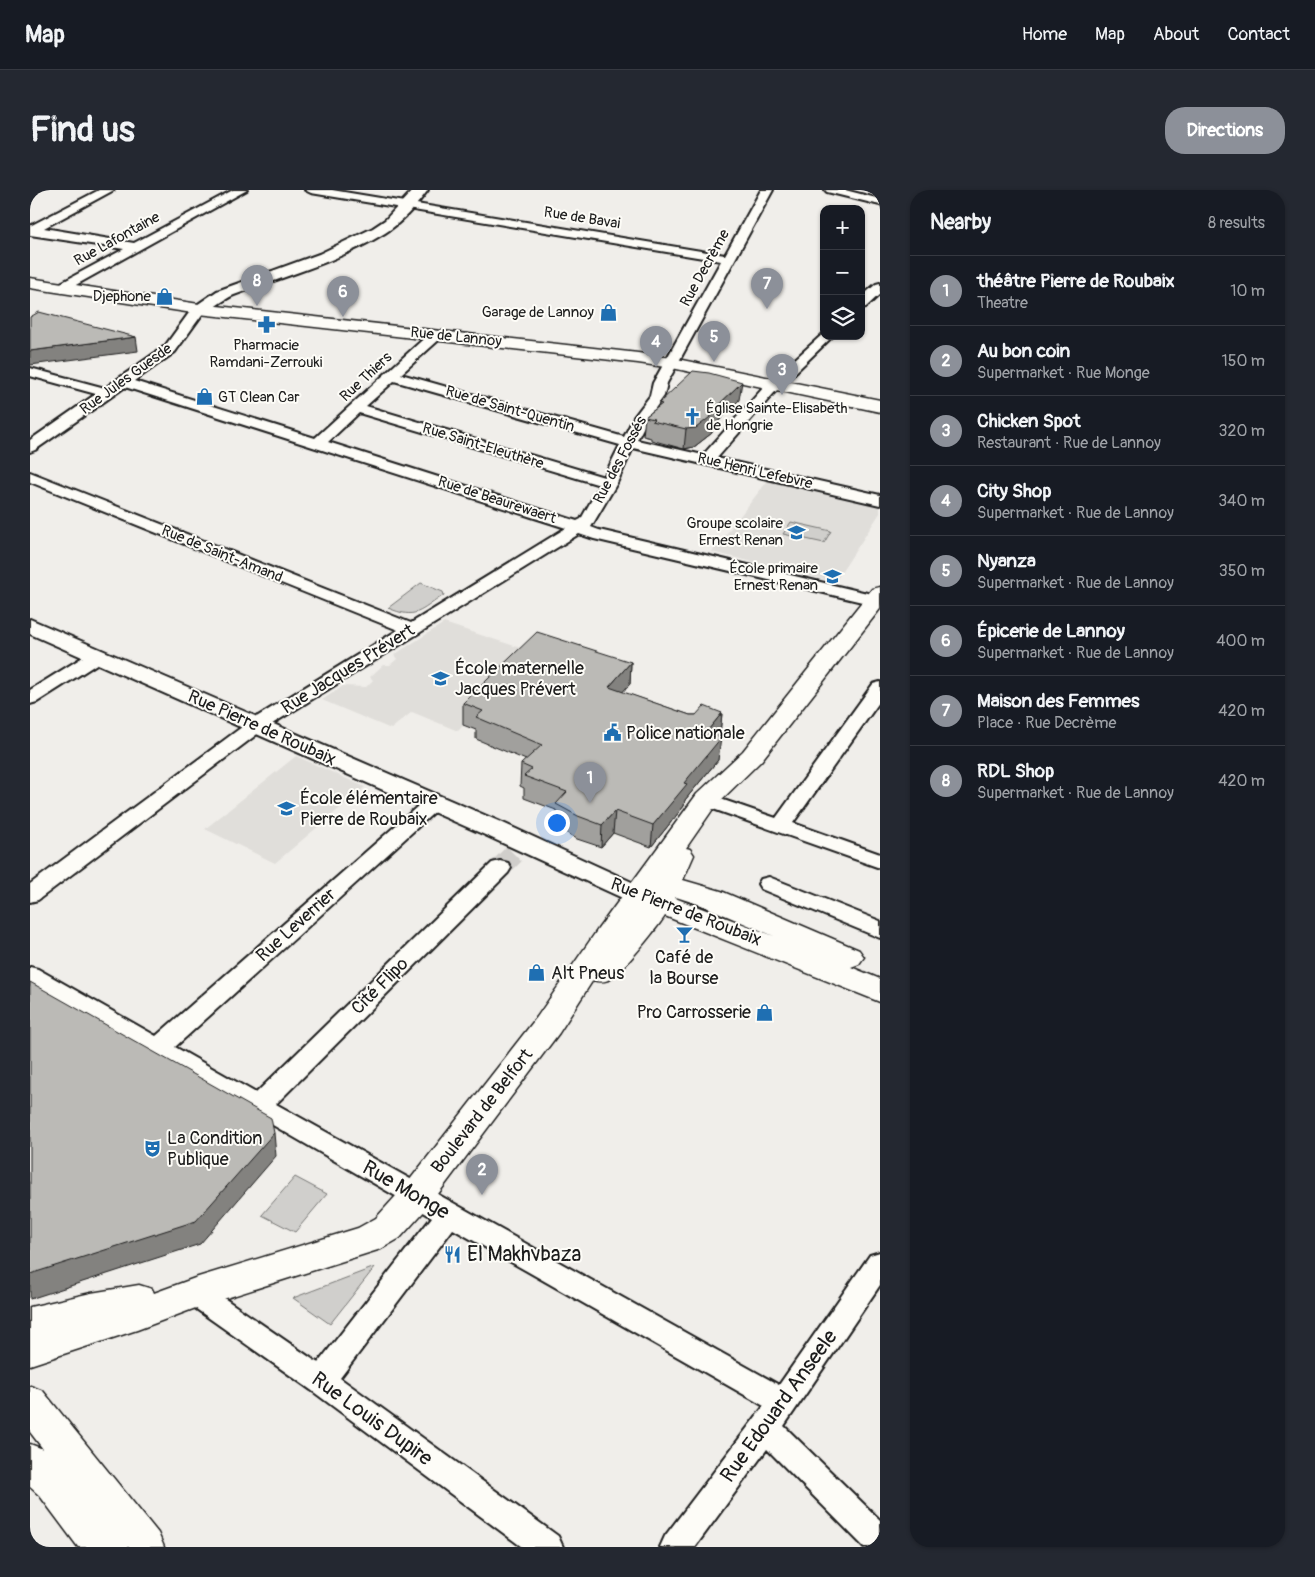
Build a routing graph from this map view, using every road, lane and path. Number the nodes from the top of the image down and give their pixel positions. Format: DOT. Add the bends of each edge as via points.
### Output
graph roads {
  1 [pos="108,190"];
  2 [pos="241,190"];
  3 [pos="311,190"];
  4 [pos="422,190"];
  5 [pos="766,190"];
  6 [pos="831,190"];
  7 [pos="877,198"];
  8 [pos="407,206"];
  9 [pos="32,228"];
  10 [pos="136,247"];
  11 [pos="729,259"];
  12 [pos="30,283"];
  13 [pos="880,287"];
  14 [pos="61,288"];
  15 [pos="865,300"];
  16 [pos="199,309"];
  17 [pos="436,335"];
  18 [pos="822,340"];
  19 [pos="672,363"];
  20 [pos="30,372"];
  21 [pos="392,376"];
  22 [pos="124,382"];
  23 [pos="775,384"];
  24 [pos="107,393"];
  25 [pos="880,406"];
  26 [pos="356,408"];
  27 [pos="318,443"];
  28 [pos="629,443"];
  29 [pos="30,448"];
  30 [pos="707,460"];
  31 [pos="30,477"];
  32 [pos="609,483"];
  33 [pos="880,500"];
  34 [pos="579,528"];
  35 [pos="878,597"];
  36 [pos="30,626"];
  37 [pos="413,630"];
  38 [pos="97,656"];
  39 [pos="880,688"];
  40 [pos="30,698"];
  41 [pos="257,725"];
  42 [pos="713,802"];
  43 [pos="433,803"];
  44 [pos="781,826"];
  45 [pos="494,829"];
  46 [pos="513,855"];
  47 [pos="880,861"];
  48 [pos="769,884"];
  49 [pos="653,891"];
  50 [pos="30,895"];
  51 [pos="880,930"];
  52 [pos="880,970"];
  53 [pos="30,975"];
  54 [pos="880,991"];
  55 [pos="159,1047"];
  56 [pos="259,1105"];
  57 [pos="416,1196"];
  58 [pos="449,1214"];
  59 [pos="880,1263"];
  60 [pos="195,1293"];
  61 [pos="30,1324"];
  62 [pos="30,1349"];
  63 [pos="321,1380"];
  64 [pos="784,1402"];
  65 [pos="30,1403"];
  66 [pos="766,1427"];
  67 [pos="30,1462"];
  68 [pos="880,1541"];
  69 [pos="103,1547"];
  70 [pos="144,1547"];
  71 [pos="547,1547"];
  72 [pos="676,1547"];
  1 -- 9 [label="street"];
  2 -- 10 [label="street, Rue Lafontaine"];
  3 -- 8 [label="street, Rue de Bavai"];
  4 -- 8 [label="street, Rue Jules Guesde"];
  5 -- 11 [label="street, Rue Decrème"];
  6 -- 7 [label="street"];
  8 -- 11 [label="street, Rue de Bavai"];
  8 -- 16 [label="street, Rue Jules Guesde" via="373,234 324,257 223,294"];
  9 -- 10 [label="street"];
  10 -- 14 [label="street, Rue Lafontaine"];
  11 -- 19 [label="street, Rue Decrème"];
  12 -- 14 [label="main road, Rue de Lannoy"];
  13 -- 15 [label="street"];
  14 -- 16 [label="main road, Rue de Lannoy"];
  16 -- 17 [label="main road, Rue de Lannoy"];
  16 -- 22 [label="street, Rue Jules Guesde" via="170,349"];
  17 -- 19 [label="main road, Rue de Lannoy"];
  17 -- 21 [label="street, Rue Thiers"];
  18 -- 23 [label="street"];
  19 -- 23 [label="main road, Rue de Lannoy"];
  19 -- 28 [label="street, Rue des Fossés"];
  20 -- 24 [label="street"];
  21 -- 26 [label="street, Rue Thiers"];
  21 -- 28 [label="street, Rue de Saint-Quentin"];
  22 -- 24 [label="street, Rue Jules Guesde"];
  22 -- 27 [label="street, Rue de Beaurewaert"];
  23 -- 25 [label="main road, Rue de Lannoy"];
  23 -- 30 [label="street"];
  24 -- 29 [label="street, Rue Jules Guesde"];
  26 -- 27 [label="street, Rue Thiers"];
  26 -- 32 [label="street, Rue Saint-Eleuthère"];
  27 -- 34 [label="street, Rue de Beaurewaert"];
  28 -- 30 [label="street, Rue Henri Lefebvre"];
  28 -- 32 [label="street, Rue des Fossés"];
  30 -- 33 [label="street, Rue Henri Lefebvre"];
  31 -- 37 [label="street, Rue de Saint-Amand"];
  32 -- 34 [label="street, Rue des Fossés" via="591,516"];
  34 -- 35 [label="street, Rue de Beaurewaert" via="601,536"];
  34 -- 37 [label="street, Rue Jacques Prévert"];
  35 -- 42 [label="main road, Boulevard de Belfort"];
  36 -- 38 [label="street, Rue Pierre de Roubaix"];
  37 -- 41 [label="street, Rue Jacques Prévert"];
  38 -- 40 [label="street"];
  38 -- 41 [label="street, Rue Pierre de Roubaix"];
  39 -- 44 [label="street"];
  41 -- 43 [label="street, Rue Pierre de Roubaix"];
  41 -- 50 [label="street, Rue Jacques Prévert"];
  42 -- 44 [label="street"];
  42 -- 49 [label="main road, Boulevard de Belfort"];
  43 -- 45 [label="street, Rue Pierre de Roubaix"];
  43 -- 55 [label="street, Rue Leverrier"];
  44 -- 47 [label="street"];
  45 -- 46 [label="street, Rue Pierre de Roubaix"];
  45 -- 49 [label="street, Rue Pierre de Roubaix"];
  46 -- 49 [label="street, Rue Pierre de Roubaix"];
  46 -- 56 [label="street, Cité Flipo"];
  48 -- 51 [label="street"];
  49 -- 52 [label="main road, Rue Pierre de Roubaix" via="711,898"];
  49 -- 54 [label="main road, Rue Pierre de Roubaix"];
  49 -- 57 [label="main road, Boulevard de Belfort"];
  53 -- 55 [label="street, Rue Monge"];
  55 -- 56 [label="street, Rue Monge"];
  56 -- 57 [label="street, Rue Monge"];
  57 -- 58 [label="street, Rue Monge"];
  57 -- 60 [label="main road, Boulevard de Belfort" via="388,1228 369,1239"];
  58 -- 63 [label="street"];
  58 -- 64 [label="street, Rue Monge"];
  59 -- 64 [label="street, Rue Edouard Anseele"];
  60 -- 61 [label="main road" via="123,1302"];
  60 -- 62 [label="main road"];
  60 -- 63 [label="street, Rue Louis Dupire"];
  63 -- 71 [label="street, Rue Louis Dupire"];
  64 -- 66 [label="street, Rue Edouard Anseele"];
  65 -- 70 [label="main road"];
  66 -- 68 [label="street"];
  66 -- 72 [label="street, Rue Edouard Anseele"];
  67 -- 69 [label="main road" via="54,1483"];
}
